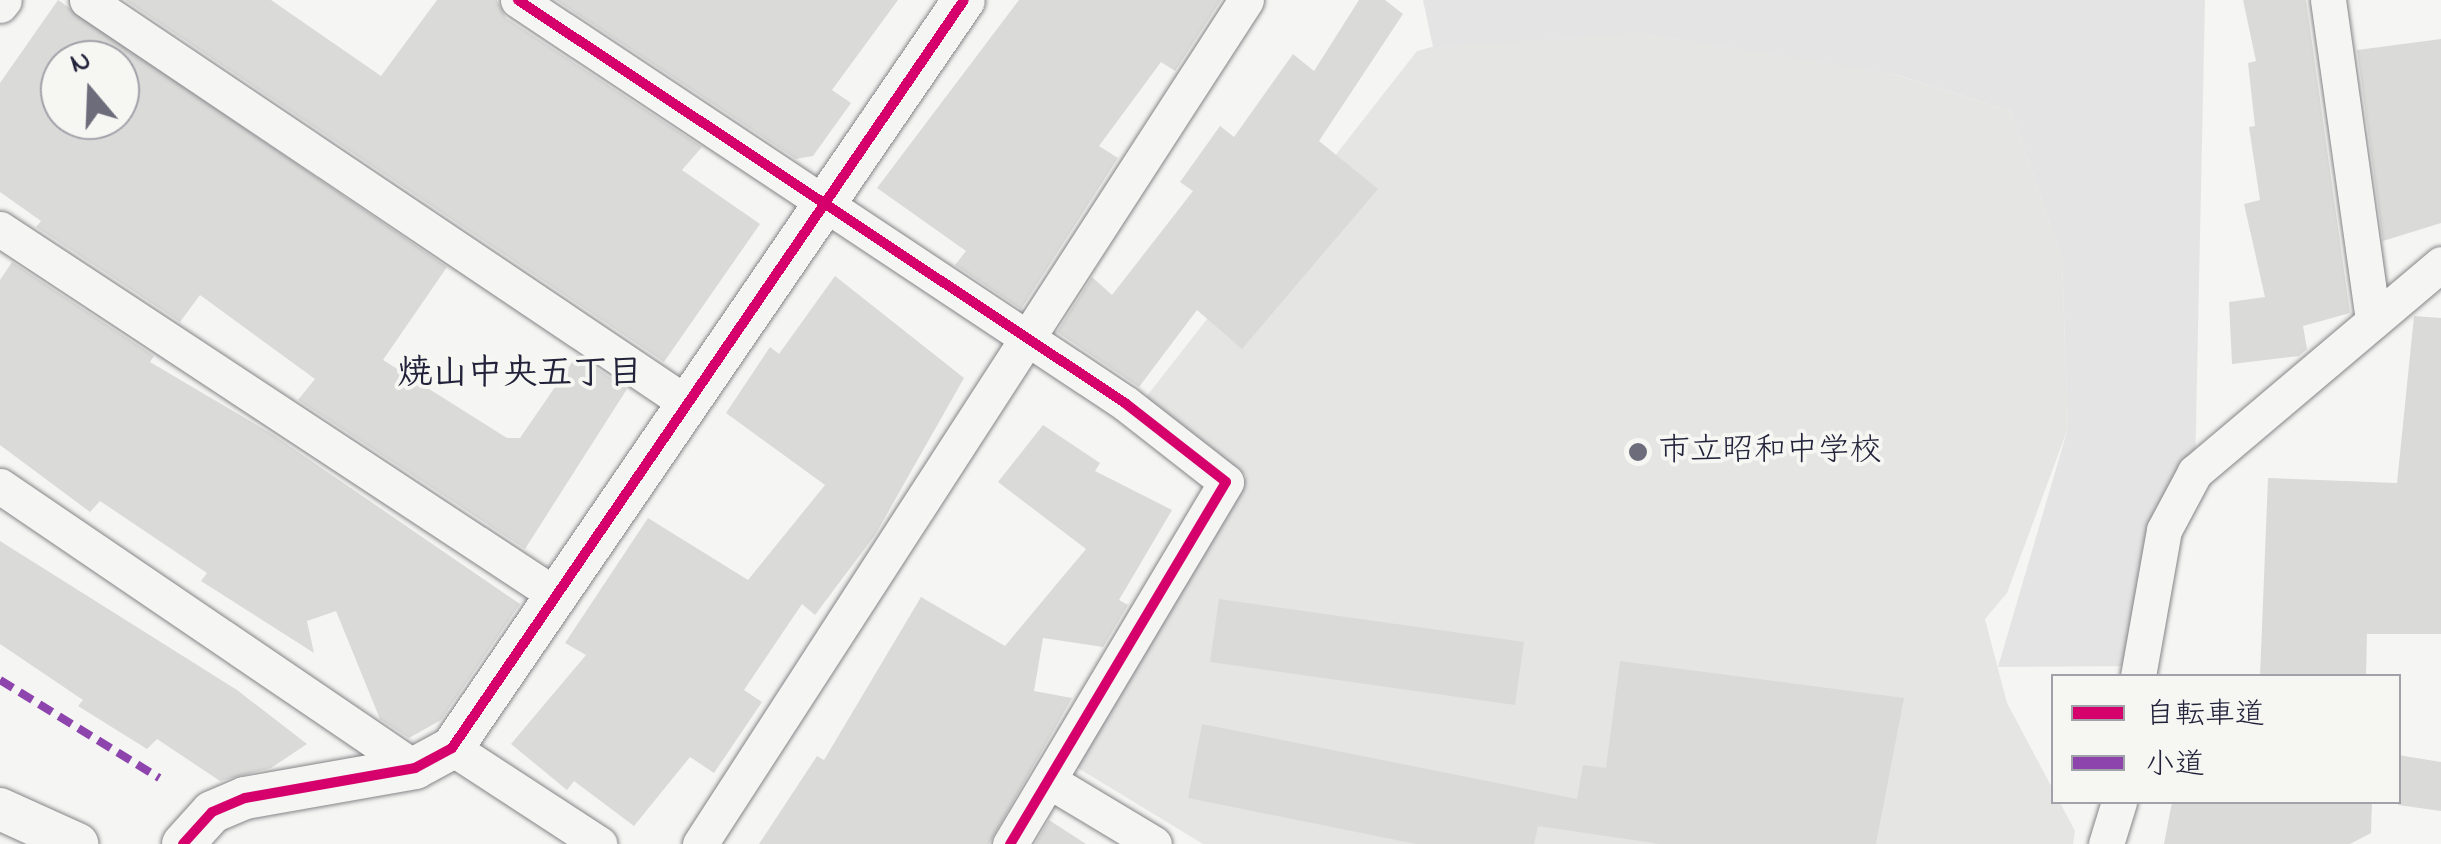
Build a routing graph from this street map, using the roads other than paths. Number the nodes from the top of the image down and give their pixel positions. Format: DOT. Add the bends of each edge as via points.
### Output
graph roads {
  1 [pos="87,0"];
  2 [pos="518,0"];
  3 [pos="1246,0"];
  4 [pos="2328,0"];
  5 [pos="957,2"];
  6 [pos="822,207"];
  7 [pos="0,230"];
  8 [pos="2441,264"];
  9 [pos="2373,321"];
  10 [pos="1026,340"];
  11 [pos="688,404"];
  12 [pos="0,486"];
  13 [pos="557,596"];
  14 [pos="2138,674"];
  15 [pos="433,758"];
  16 [pos="1051,782"];
  17 [pos="2118,804"];
  18 [pos="0,810"];
  19 [pos="77,844"];
  20 [pos="183,844"];
  21 [pos="598,844"];
  22 [pos="700,844"];
  23 [pos="1010,844"];
  24 [pos="1154,844"];
  25 [pos="2106,844"];
  1 -- 11 [label="street"];
  2 -- 6 [label="street"];
  3 -- 10 [label="street"];
  4 -- 9 [label="street"];
  5 -- 6 [label="street"];
  6 -- 10 [label="street"];
  6 -- 11 [label="street"];
  7 -- 13 [label="street"];
  8 -- 9 [label="street"];
  9 -- 14 [label="street" via="2195,472 2164,530"];
  10 -- 16 [label="street" via="1226,482"];
  10 -- 22 [label="street"];
  11 -- 13 [label="street"];
  12 -- 15 [label="street"];
  13 -- 15 [label="street"];
  15 -- 20 [label="street" via="245,798 212,812"];
  15 -- 21 [label="street"];
  16 -- 23 [label="street"];
  16 -- 24 [label="street"];
  17 -- 25 [label="street"];
  18 -- 19 [label="street"];
}
